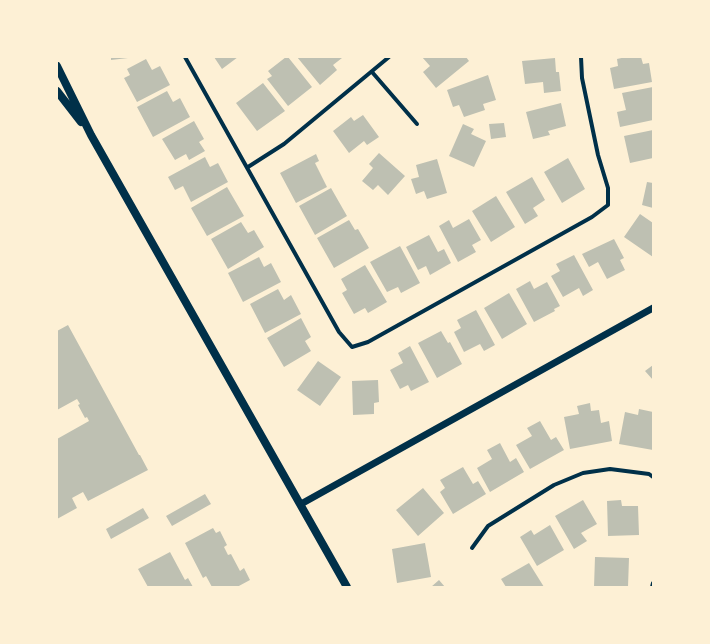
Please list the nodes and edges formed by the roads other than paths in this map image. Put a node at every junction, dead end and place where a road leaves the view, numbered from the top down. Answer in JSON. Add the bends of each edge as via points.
{"nodes":[{"id":1,"x":185,"y":57,"type":"edge"},
{"id":2,"x":389,"y":57,"type":"edge"},
{"id":3,"x":581,"y":57,"type":"edge"},
{"id":4,"x":57,"y":66,"type":"edge"},
{"id":5,"x":372,"y":72,"type":"junction"},
{"id":6,"x":57,"y":91,"type":"edge"},
{"id":7,"x":418,"y":124,"type":"dead end"},
{"id":8,"x":91,"y":135,"type":"junction"},
{"id":9,"x":248,"y":167,"type":"junction"},
{"id":10,"x":653,"y":308,"type":"edge"},
{"id":11,"x":653,"y":477,"type":"edge"},
{"id":12,"x":301,"y":504,"type":"junction"},
{"id":13,"x":472,"y":548,"type":"dead end"},
{"id":14,"x":653,"y":583,"type":"edge"},
{"id":15,"x":347,"y":587,"type":"edge"},
{"id":16,"x":652,"y":587,"type":"edge"}],
"edges":[{"from":1,"to":9,"type":"street"},
{"from":2,"to":5,"type":"street"},
{"from":3,"to":9,"type":"street","via":[[582,78],[598,155],[608,188],[608,205],[592,217],[368,342],[352,347],[339,332]]},
{"from":4,"to":8,"type":"main road"},
{"from":5,"to":7,"type":"street"},
{"from":5,"to":9,"type":"street","via":[[284,144]]},
{"from":6,"to":8,"type":"main road"},
{"from":8,"to":12,"type":"main road"},
{"from":10,"to":12,"type":"street"},
{"from":11,"to":13,"type":"street","via":[[649,474],[610,469],[583,473],[554,485],[488,526]]},
{"from":12,"to":15,"type":"main road"},
{"from":14,"to":16,"type":"street"}]}
